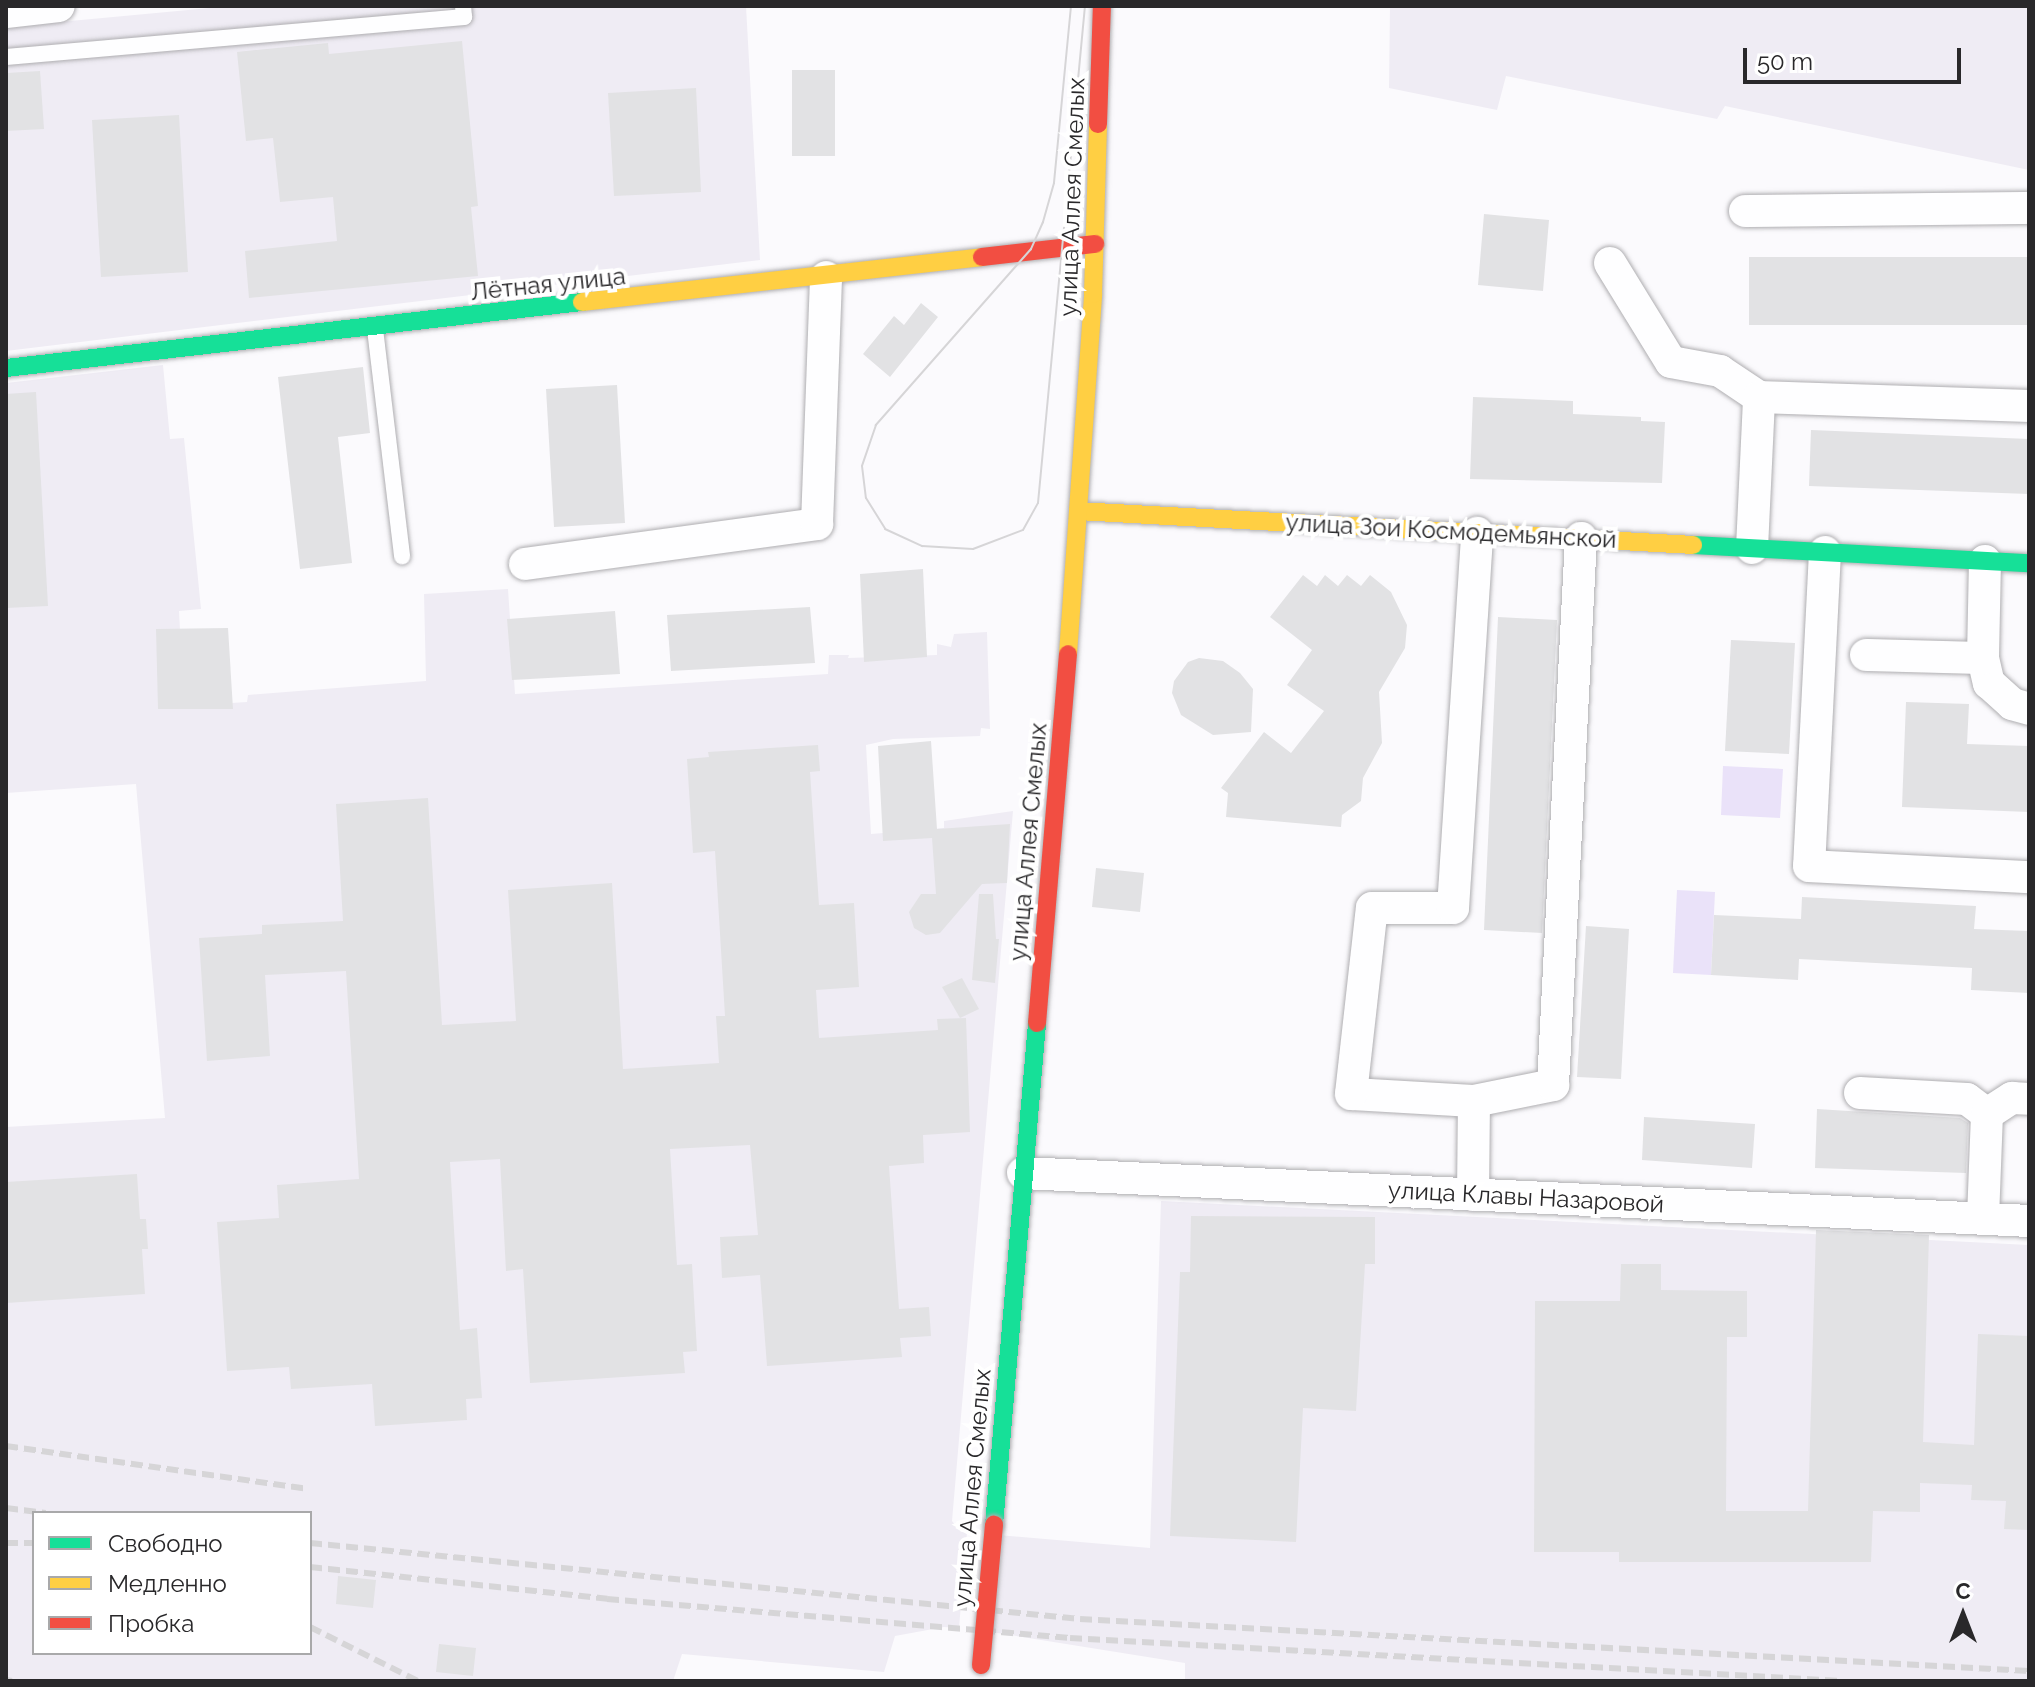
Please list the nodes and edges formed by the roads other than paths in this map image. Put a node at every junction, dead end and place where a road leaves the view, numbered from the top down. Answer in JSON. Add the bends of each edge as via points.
{"nodes":[{"id":1,"x":59,"y":6,"type":"edge"},
{"id":2,"x":463,"y":6,"type":"edge"},
{"id":3,"x":1102,"y":6,"type":"edge"},
{"id":4,"x":6,"y":12,"type":"edge"},
{"id":5,"x":6,"y":57,"type":"edge"},
{"id":6,"x":2029,"y":208,"type":"edge"},
{"id":7,"x":1745,"y":211,"type":"dead end"},
{"id":8,"x":1095,"y":244,"type":"junction"},
{"id":9,"x":1610,"y":263,"type":"dead end"},
{"id":10,"x":826,"y":277,"type":"junction"},
{"id":11,"x":375,"y":327,"type":"junction"},
{"id":12,"x":6,"y":368,"type":"edge"},
{"id":13,"x":1759,"y":397,"type":"junction"},
{"id":14,"x":2029,"y":406,"type":"edge"},
{"id":15,"x":1078,"y":511,"type":"junction"},
{"id":16,"x":1477,"y":533,"type":"junction"},
{"id":17,"x":1581,"y":538,"type":"junction"},
{"id":18,"x":1752,"y":548,"type":"junction"},
{"id":19,"x":1825,"y":552,"type":"junction"},
{"id":20,"x":402,"y":556,"type":"dead end"},
{"id":21,"x":1985,"y":561,"type":"junction"},
{"id":22,"x":2029,"y":563,"type":"edge"},
{"id":23,"x":525,"y":564,"type":"dead end"},
{"id":24,"x":1866,"y":655,"type":"dead end"},
{"id":25,"x":1983,"y":658,"type":"junction"},
{"id":26,"x":2029,"y":709,"type":"edge"},
{"id":27,"x":2029,"y":877,"type":"edge"},
{"id":28,"x":1860,"y":1093,"type":"dead end"},
{"id":29,"x":2029,"y":1099,"type":"edge"},
{"id":30,"x":1474,"y":1101,"type":"junction"},
{"id":31,"x":1987,"y":1114,"type":"junction"},
{"id":32,"x":1023,"y":1173,"type":"junction"},
{"id":33,"x":1473,"y":1195,"type":"junction"},
{"id":34,"x":1983,"y":1218,"type":"junction"},
{"id":35,"x":2029,"y":1221,"type":"edge"},
{"id":36,"x":981,"y":1673,"type":"edge"}],
"edges":[{"from":1,"to":4,"type":"street"},
{"from":2,"to":5,"type":"lane","via":[[464,17]]},
{"from":3,"to":8,"type":"main road","name":"улица Аллея Смелых"},
{"from":6,"to":7,"type":"street"},
{"from":8,"to":10,"type":"main road","name":"Лётная улица"},
{"from":8,"to":15,"type":"main road","name":"улица Аллея Смелых"},
{"from":9,"to":13,"type":"street","via":[[1671,362],[1720,371]]},
{"from":10,"to":11,"type":"main road","name":"Лётная улица"},
{"from":10,"to":23,"type":"street","via":[[817,524]]},
{"from":11,"to":12,"type":"main road","name":"Лётная улица"},
{"from":11,"to":20,"type":"lane"},
{"from":13,"to":14,"type":"street"},
{"from":13,"to":18,"type":"street"},
{"from":15,"to":16,"type":"main road","name":"улица Зои Космодемьянской"},
{"from":15,"to":32,"type":"main road","name":"улица Аллея Смелых"},
{"from":16,"to":17,"type":"main road","name":"улица Зои Космодемьянской"},
{"from":16,"to":30,"type":"street","via":[[1453,908],[1372,908],[1351,1094]]},
{"from":17,"to":18,"type":"main road","name":"улица Зои Космодемьянской"},
{"from":17,"to":30,"type":"street","via":[[1553,1085]]},
{"from":18,"to":19,"type":"main road","name":"улица Зои Космодемьянской"},
{"from":19,"to":21,"type":"main road","name":"улица Зои Космодемьянской"},
{"from":19,"to":27,"type":"street","via":[[1809,866]]},
{"from":21,"to":22,"type":"main road","name":"улица Зои Космодемьянской"},
{"from":21,"to":25,"type":"street"},
{"from":24,"to":25,"type":"street"},
{"from":25,"to":26,"type":"street","via":[[1989,683],[2012,704]]},
{"from":28,"to":31,"type":"street","via":[[1967,1099]]},
{"from":29,"to":31,"type":"street","via":[[2012,1098]]},
{"from":30,"to":33,"type":"street"},
{"from":31,"to":34,"type":"street"},
{"from":32,"to":33,"type":"street","name":"улица Клавы Назаровой"},
{"from":32,"to":36,"type":"main road","name":"улица Аллея Смелых","bridge":true},
{"from":33,"to":34,"type":"street","name":"улица Клавы Назаровой"},
{"from":34,"to":35,"type":"street","name":"улица Клавы Назаровой"}]}
